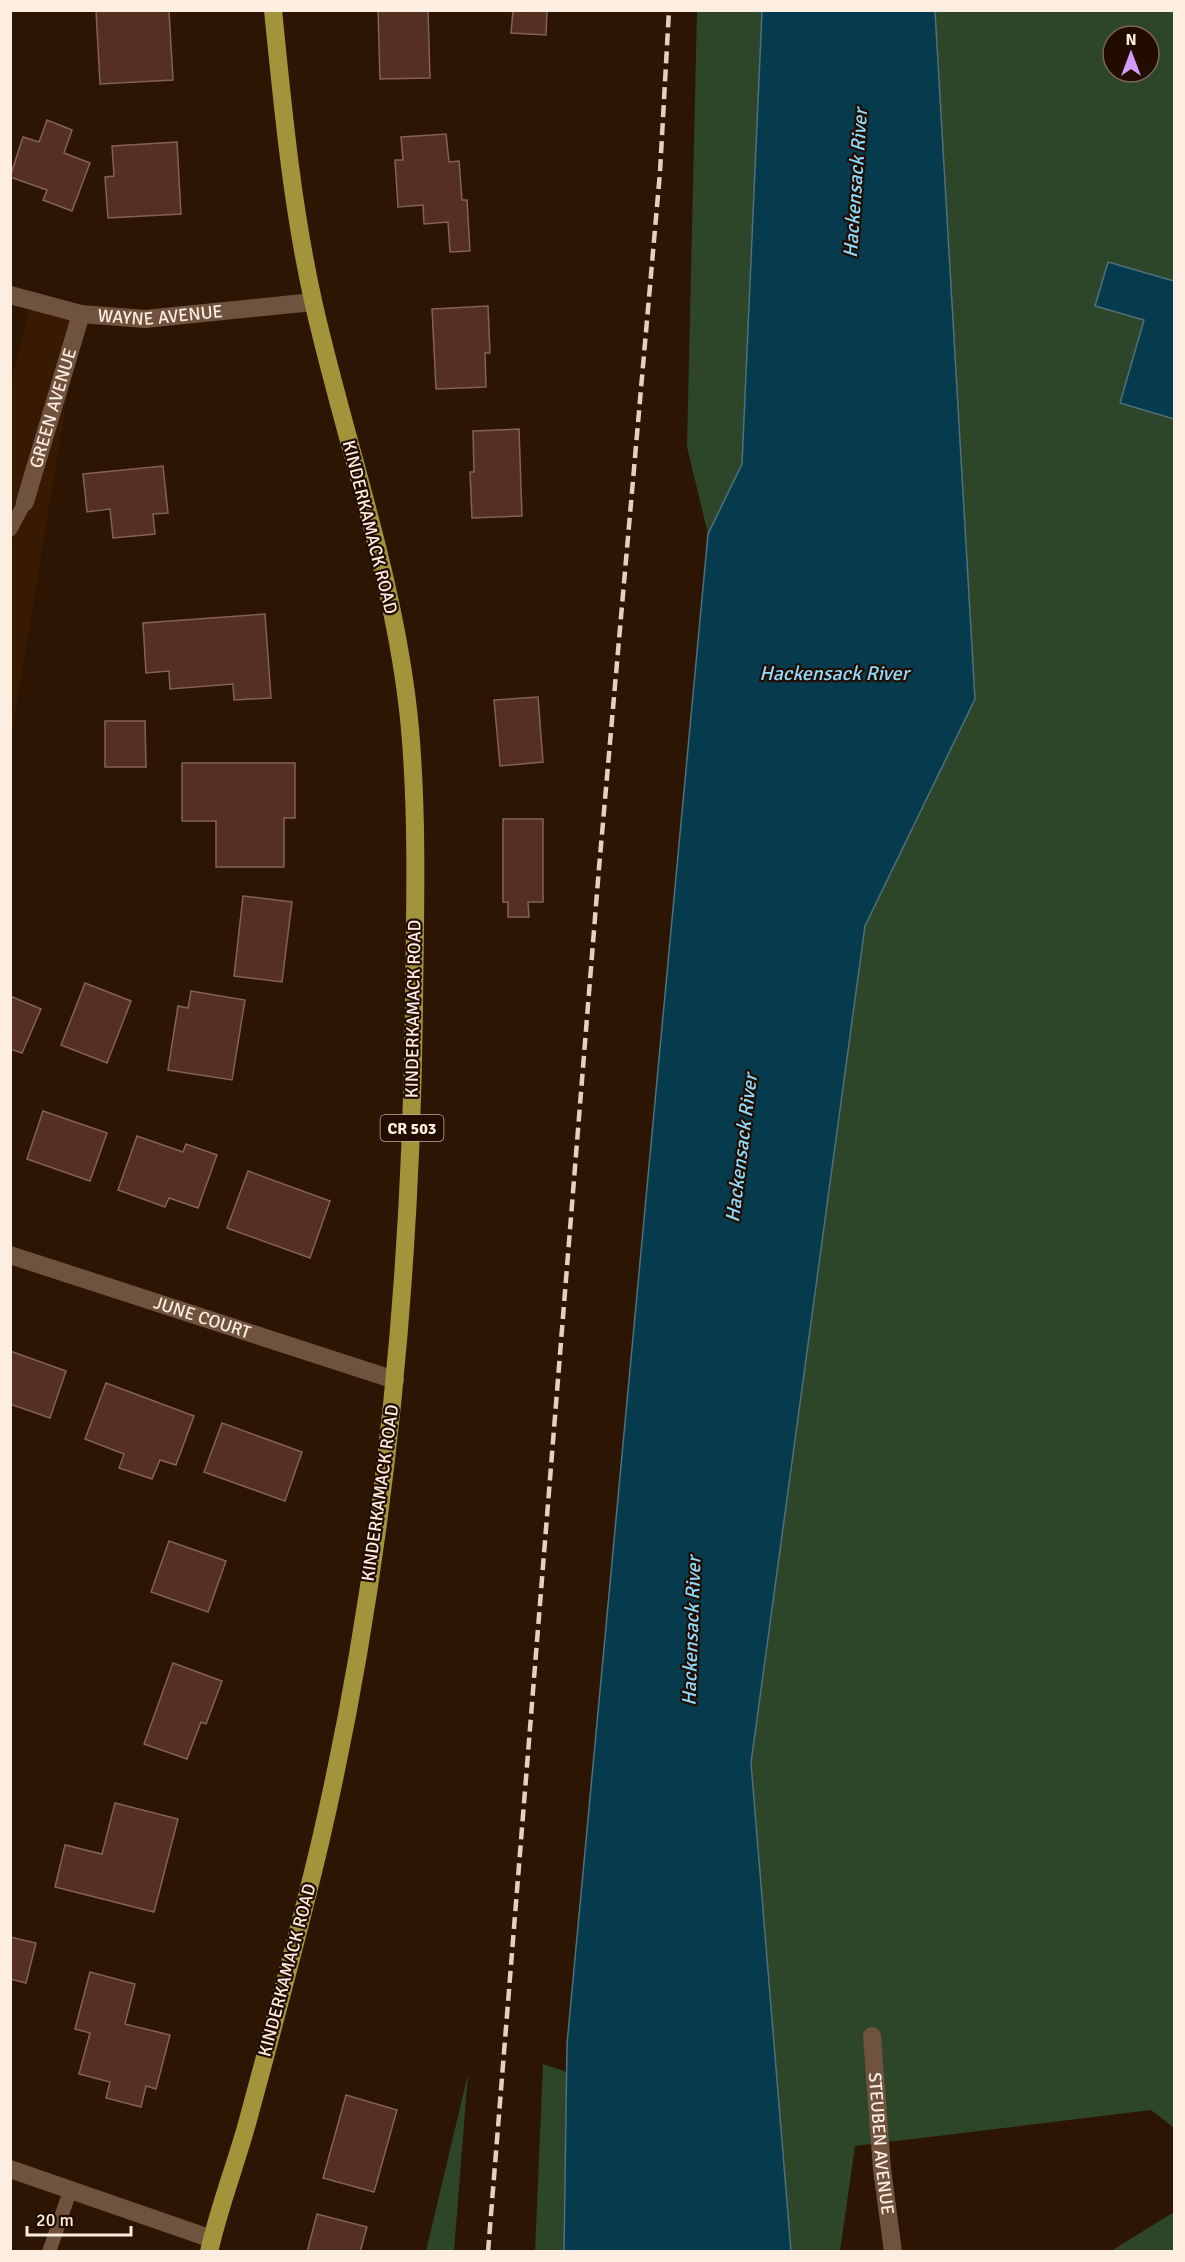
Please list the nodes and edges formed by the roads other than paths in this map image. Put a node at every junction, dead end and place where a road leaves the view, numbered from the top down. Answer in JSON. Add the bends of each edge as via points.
{"nodes":[{"id":1,"x":273,"y":10,"type":"edge"},
{"id":2,"x":10,"y":295,"type":"edge"},
{"id":3,"x":313,"y":302,"type":"junction"},
{"id":4,"x":81,"y":314,"type":"junction"},
{"id":5,"x":25,"y":502,"type":"joint"},
{"id":6,"x":10,"y":530,"type":"edge"},
{"id":7,"x":10,"y":1255,"type":"edge"},
{"id":8,"x":395,"y":1380,"type":"junction"},
{"id":9,"x":872,"y":2036,"type":"dead end"},
{"id":10,"x":10,"y":2169,"type":"edge"},
{"id":11,"x":70,"y":2191,"type":"junction"},
{"id":12,"x":210,"y":2245,"type":"edge"},
{"id":13,"x":49,"y":2252,"type":"edge"},
{"id":14,"x":893,"y":2252,"type":"edge"}],
"edges":[{"from":1,"to":3,"type":"main road","name":"KINDERKAMACK ROAD","number":"CR 503","via":[[290,176]]},
{"from":2,"to":4,"type":"street","name":"WAYNE AVENUE"},
{"from":3,"to":4,"type":"street","name":"WAYNE AVENUE","via":[[145,320]]},
{"from":3,"to":8,"type":"main road","name":"KINDERKAMACK ROAD","number":"CR 503","via":[[388,594],[410,730],[414,832],[413,1072]]},
{"from":4,"to":5,"type":"street","name":"GREEN AVENUE"},
{"from":5,"to":6,"type":"lane"},
{"from":7,"to":8,"type":"street","name":"JUNE COURT"},
{"from":8,"to":12,"type":"main road","name":"KINDERKAMACK ROAD","number":"CR 503","via":[[369,1579],[320,1844]]},
{"from":9,"to":14,"type":"street","name":"STEUBEN AVENUE"},
{"from":10,"to":11,"type":"street"},
{"from":11,"to":12,"type":"street"},
{"from":11,"to":13,"type":"lane"}]}
